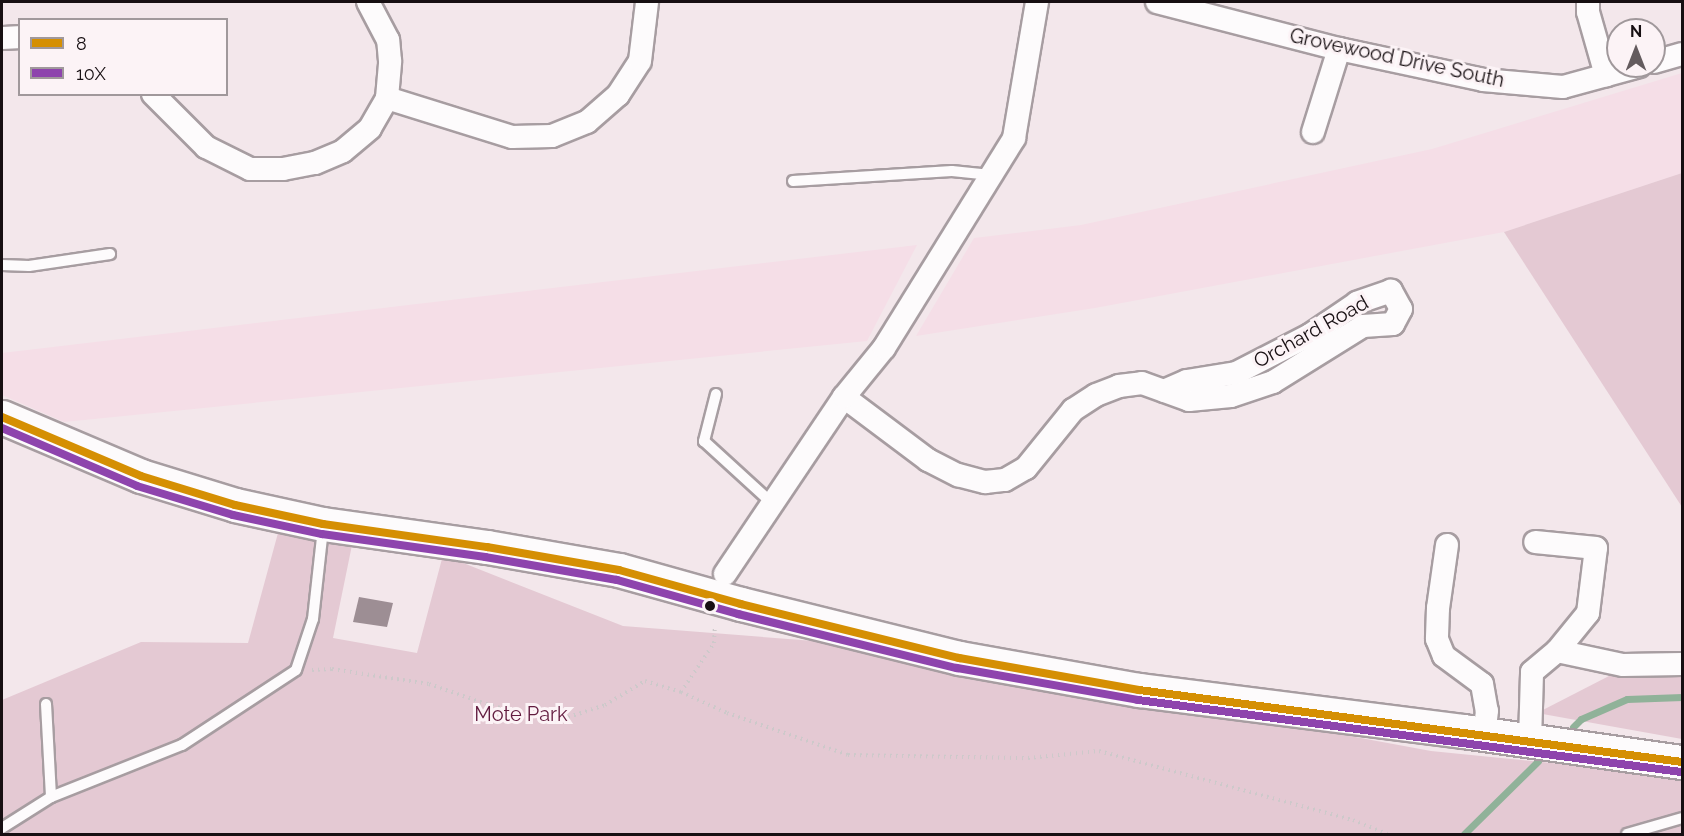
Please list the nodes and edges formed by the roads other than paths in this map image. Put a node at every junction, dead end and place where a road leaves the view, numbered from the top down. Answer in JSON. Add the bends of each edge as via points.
{"nodes":[{"id":1,"x":368,"y":2,"type":"edge"},
{"id":2,"x":647,"y":2,"type":"edge"},
{"id":3,"x":1037,"y":2,"type":"edge"},
{"id":4,"x":1157,"y":2,"type":"edge"},
{"id":5,"x":1588,"y":2,"type":"edge"},
{"id":6,"x":18,"y":37,"type":"edge"},
{"id":7,"x":2,"y":38,"type":"edge"},
{"id":8,"x":1339,"y":49,"type":"junction"},
{"id":9,"x":1683,"y":54,"type":"edge"},
{"id":10,"x":1666,"y":59,"type":"edge"},
{"id":11,"x":1606,"y":75,"type":"joint"},
{"id":12,"x":155,"y":96,"type":"edge"},
{"id":13,"x":387,"y":98,"type":"junction"},
{"id":14,"x":1313,"y":132,"type":"dead end"},
{"id":15,"x":991,"y":176,"type":"junction"},
{"id":16,"x":793,"y":181,"type":"dead end"},
{"id":17,"x":110,"y":254,"type":"dead end"},
{"id":18,"x":2,"y":265,"type":"edge"},
{"id":19,"x":1164,"y":391,"type":"junction"},
{"id":20,"x":716,"y":394,"type":"dead end"},
{"id":21,"x":844,"y":397,"type":"junction"},
{"id":22,"x":2,"y":417,"type":"edge"},
{"id":23,"x":773,"y":504,"type":"junction"},
{"id":24,"x":323,"y":524,"type":"junction"},
{"id":25,"x":1535,"y":542,"type":"dead end"},
{"id":26,"x":1447,"y":545,"type":"dead end"},
{"id":27,"x":724,"y":574,"type":"dead end"},
{"id":28,"x":1557,"y":651,"type":"junction"},
{"id":29,"x":1683,"y":664,"type":"edge"},
{"id":30,"x":46,"y":704,"type":"dead end"},
{"id":31,"x":1484,"y":734,"type":"junction"},
{"id":32,"x":1530,"y":741,"type":"junction"},
{"id":33,"x":1683,"y":762,"type":"edge"},
{"id":34,"x":51,"y":797,"type":"junction"},
{"id":35,"x":1683,"y":818,"type":"edge"},
{"id":36,"x":2,"y":828,"type":"edge"},
{"id":37,"x":1627,"y":834,"type":"edge"}],
"edges":[{"from":1,"to":13,"type":"street","via":[[388,40]]},
{"from":2,"to":13,"type":"street","via":[[640,61],[618,95],[587,122],[552,135],[512,137]]},
{"from":3,"to":15,"type":"street","via":[[1014,138]]},
{"from":4,"to":8,"type":"street","name":"Grovewood Drive South"},
{"from":5,"to":11,"type":"street"},
{"from":6,"to":7,"type":"street"},
{"from":8,"to":11,"type":"street","name":"Grovewood Drive South","via":[[1483,80],[1563,87]]},
{"from":8,"to":14,"type":"street"},
{"from":9,"to":10,"type":"street"},
{"from":12,"to":13,"type":"street","via":[[206,147],[250,169],[283,169],[343,152],[370,128]]},
{"from":15,"to":16,"type":"lane","via":[[952,171]]},
{"from":15,"to":21,"type":"street","via":[[884,348]]},
{"from":17,"to":18,"type":"lane","via":[[29,266]]},
{"from":19,"to":19,"type":"street","name":"Orchard Road","via":[[1187,381],[1236,374],[1310,336],[1358,303],[1391,291],[1401,309],[1393,324],[1363,326],[1273,382],[1231,396],[1189,400]]},
{"from":19,"to":21,"type":"street","via":[[1142,383],[1096,395],[1073,410],[1026,468],[1005,480],[985,482],[958,475],[927,460]]},
{"from":20,"to":23,"type":"lane","via":[[704,441]]},
{"from":21,"to":23,"type":"street"},
{"from":22,"to":24,"type":"main road","via":[[141,476],[234,505]]},
{"from":23,"to":27,"type":"street"},
{"from":24,"to":31,"type":"main road","via":[[619,570],[959,658],[1139,690]]},
{"from":24,"to":34,"type":"lane","via":[[313,619],[296,670],[182,745]]},
{"from":25,"to":28,"type":"street","via":[[1596,548],[1588,613]]},
{"from":26,"to":31,"type":"street","via":[[1437,639],[1444,656],[1482,684],[1487,711]]},
{"from":28,"to":29,"type":"street","via":[[1623,665]]},
{"from":28,"to":32,"type":"street","via":[[1532,672]]},
{"from":30,"to":34,"type":"lane"},
{"from":31,"to":32,"type":"main road"},
{"from":32,"to":33,"type":"main road"},
{"from":34,"to":36,"type":"lane"},
{"from":35,"to":37,"type":"lane"}]}
